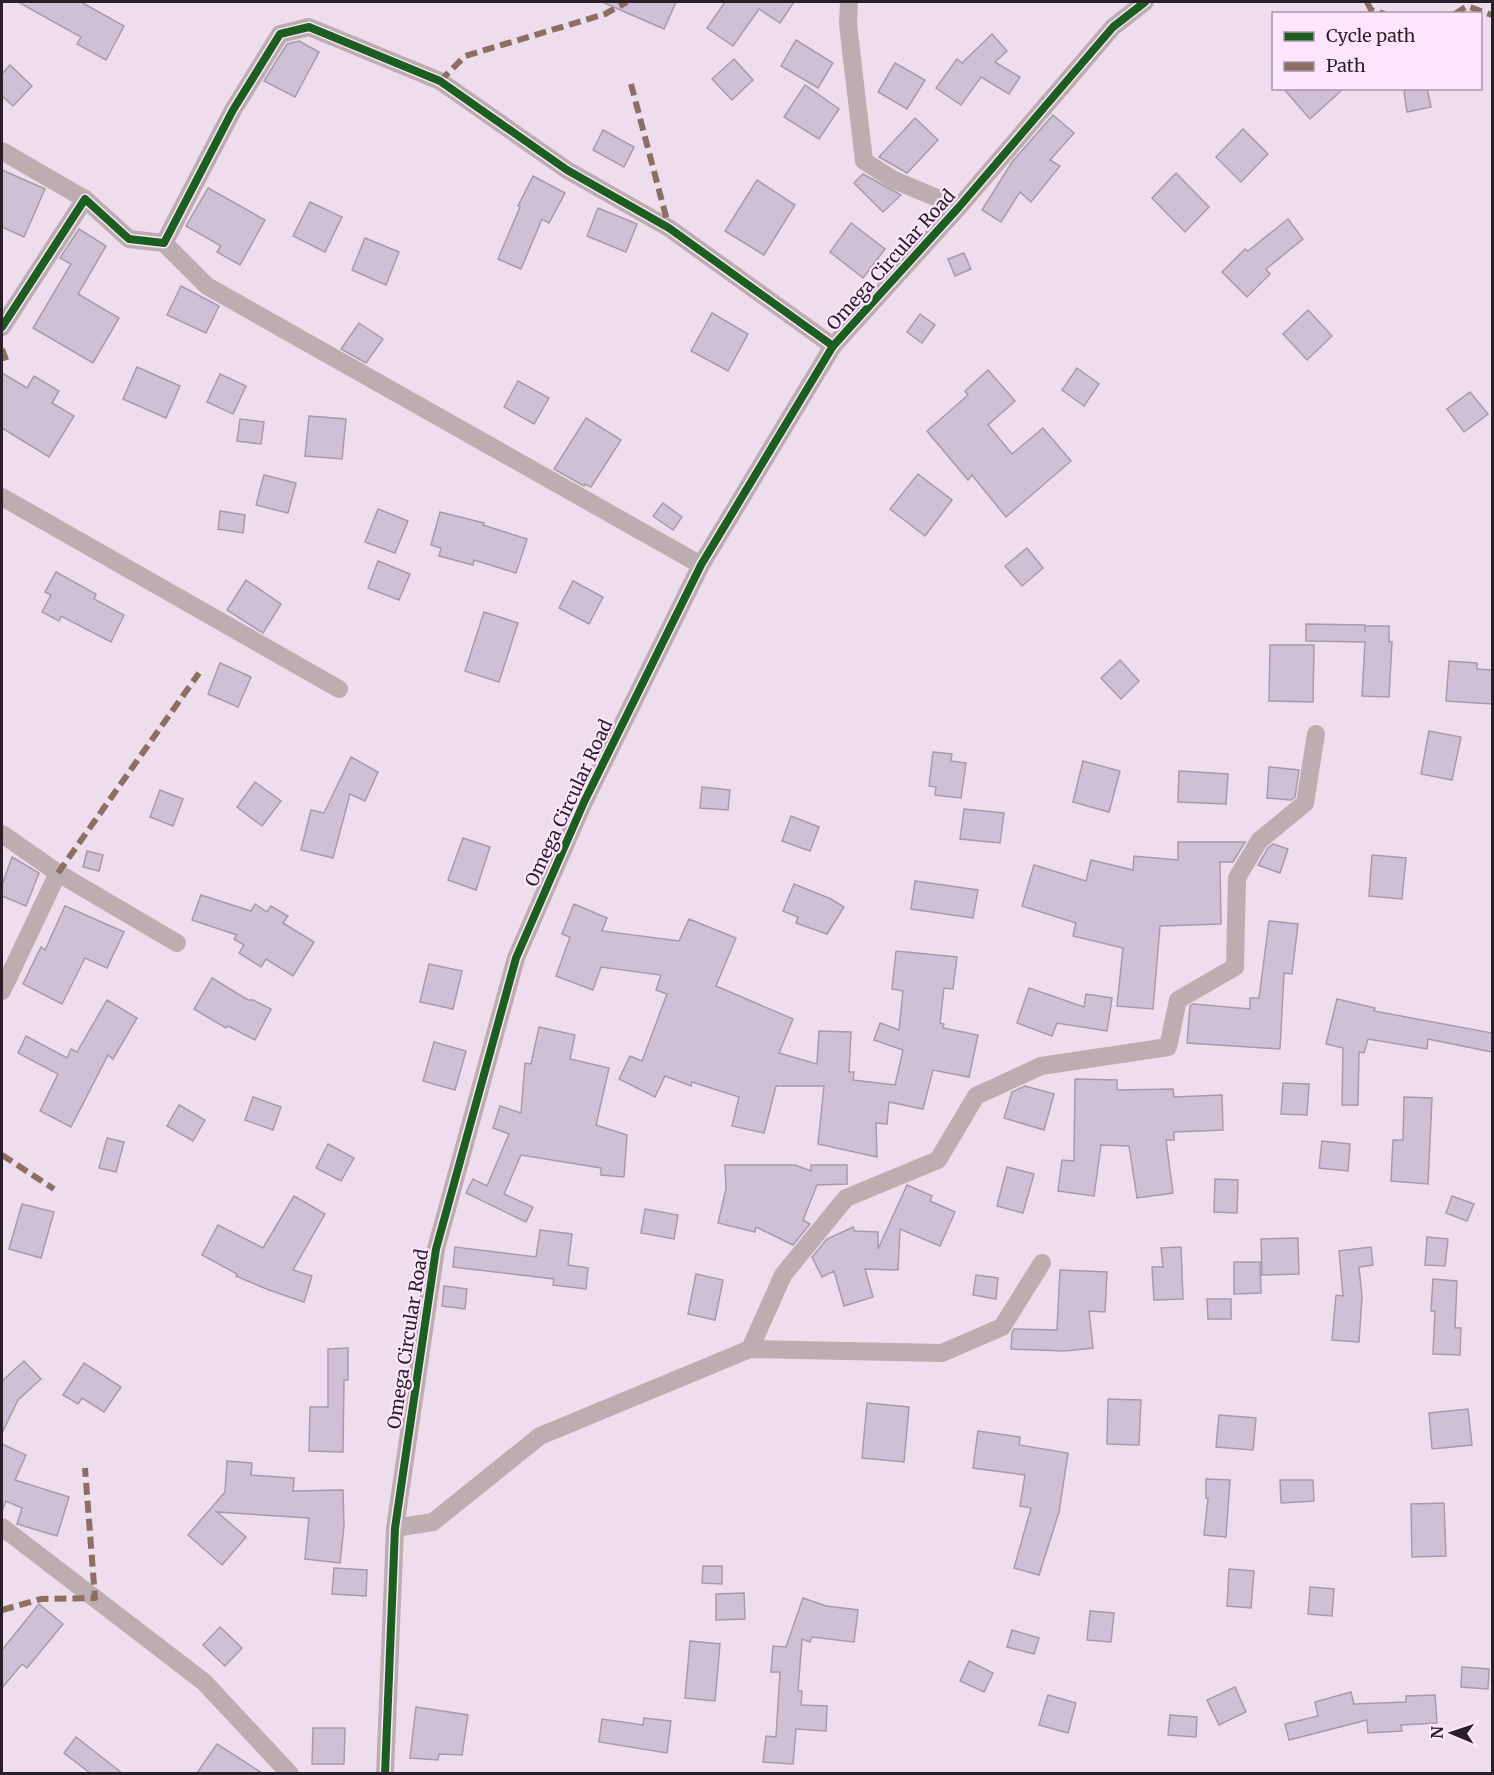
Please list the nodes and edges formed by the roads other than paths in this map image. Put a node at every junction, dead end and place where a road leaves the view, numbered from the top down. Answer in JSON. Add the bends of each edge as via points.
{"nodes":[{"id":1,"x":849,"y":2,"type":"edge"},
{"id":2,"x":1145,"y":2,"type":"edge"},
{"id":3,"x":2,"y":151,"type":"edge"},
{"id":4,"x":85,"y":199,"type":"junction"},
{"id":5,"x":959,"y":207,"type":"junction"},
{"id":6,"x":164,"y":243,"type":"junction"},
{"id":7,"x":2,"y":327,"type":"edge"},
{"id":8,"x":833,"y":346,"type":"junction"},
{"id":9,"x":2,"y":497,"type":"edge"},
{"id":10,"x":701,"y":565,"type":"junction"},
{"id":11,"x":339,"y":689,"type":"dead end"},
{"id":12,"x":1316,"y":734,"type":"dead end"},
{"id":13,"x":2,"y":834,"type":"edge"},
{"id":14,"x":58,"y":873,"type":"junction"},
{"id":15,"x":177,"y":943,"type":"dead end"},
{"id":16,"x":2,"y":991,"type":"edge"},
{"id":17,"x":1042,"y":1263,"type":"dead end"},
{"id":18,"x":750,"y":1349,"type":"junction"},
{"id":19,"x":2,"y":1527,"type":"edge"},
{"id":20,"x":394,"y":1528,"type":"junction"},
{"id":21,"x":290,"y":1773,"type":"edge"},
{"id":22,"x":385,"y":1773,"type":"edge"}],
"edges":[{"from":1,"to":5,"type":"street","via":[[848,24],[864,161],[894,180]]},
{"from":2,"to":5,"type":"street","name":"Omega Circular Road","via":[[1113,27]]},
{"from":3,"to":4,"type":"street"},
{"from":4,"to":6,"type":"street","via":[[129,239]]},
{"from":4,"to":7,"type":"street"},
{"from":5,"to":8,"type":"street","name":"Omega Circular Road"},
{"from":6,"to":8,"type":"street","via":[[233,110],[280,34],[309,27],[440,81],[567,170],[669,228]]},
{"from":6,"to":10,"type":"street","via":[[207,286]]},
{"from":8,"to":10,"type":"street","name":"Omega Circular Road"},
{"from":9,"to":11,"type":"street"},
{"from":10,"to":20,"type":"street","name":"Omega Circular Road","via":[[584,802],[516,958],[436,1249]]},
{"from":12,"to":18,"type":"street","via":[[1305,803],[1259,841],[1237,878],[1235,967],[1178,1000],[1168,1047],[1041,1066],[976,1096],[938,1160],[846,1198],[783,1275]]},
{"from":13,"to":14,"type":"street"},
{"from":14,"to":15,"type":"street"},
{"from":14,"to":16,"type":"street"},
{"from":17,"to":18,"type":"street","via":[[1002,1328],[942,1353]]},
{"from":18,"to":20,"type":"street","via":[[540,1436],[433,1522]]},
{"from":19,"to":21,"type":"street","via":[[204,1682]]},
{"from":20,"to":22,"type":"street","name":"Omega Circular Road"}]}
